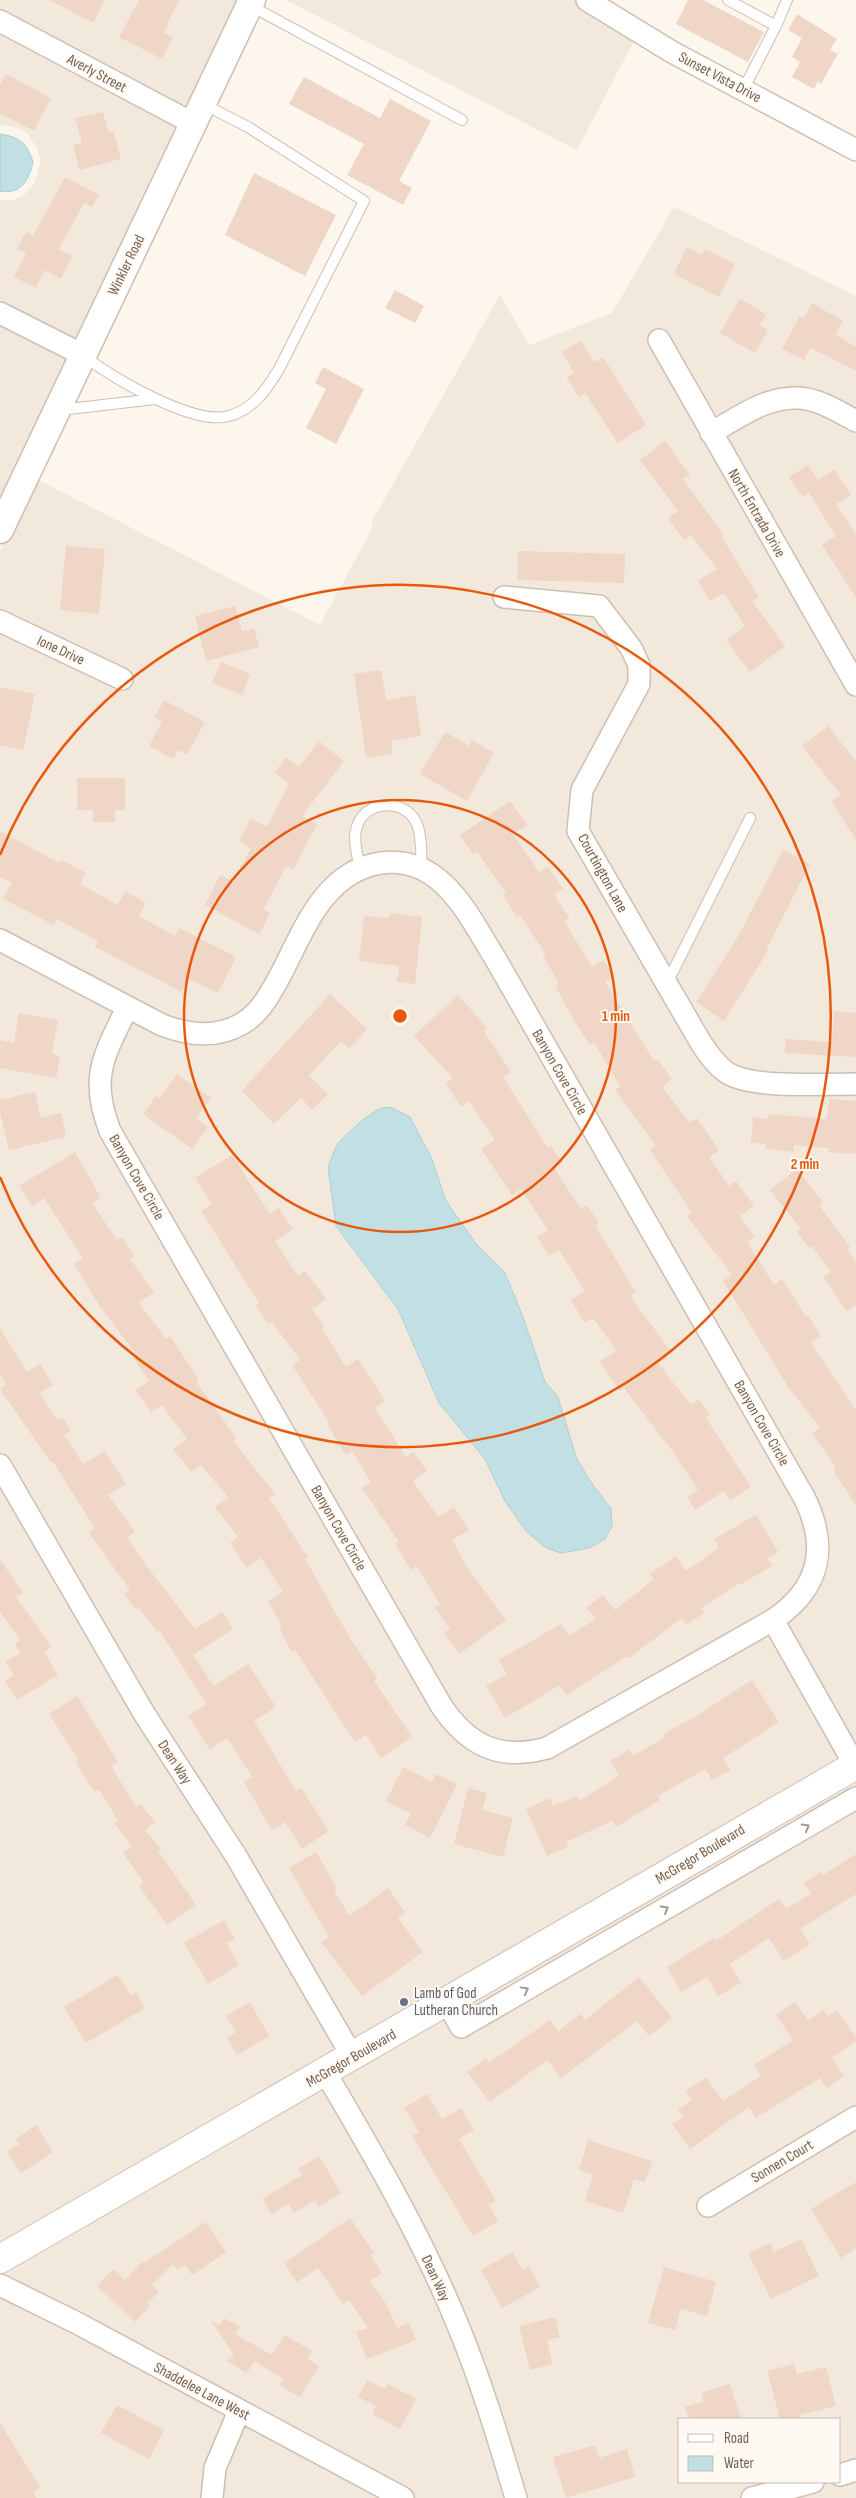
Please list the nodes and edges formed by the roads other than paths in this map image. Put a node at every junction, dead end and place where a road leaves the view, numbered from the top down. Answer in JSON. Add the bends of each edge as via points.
{"nodes":[{"id":1,"x":587,"y":0,"type":"edge"},
{"id":2,"x":728,"y":0,"type":"edge"},
{"id":3,"x":787,"y":0,"type":"edge"},
{"id":4,"x":251,"y":3,"type":"edge"},
{"id":5,"x":0,"y":21,"type":"edge"},
{"id":6,"x":776,"y":26,"type":"junction"},
{"id":7,"x":743,"y":90,"type":"junction"},
{"id":8,"x":199,"y":114,"type":"junction"},
{"id":9,"x":462,"y":120,"type":"dead end"},
{"id":10,"x":856,"y":150,"type":"edge"},
{"id":11,"x":0,"y":313,"type":"edge"},
{"id":12,"x":659,"y":340,"type":"dead end"},
{"id":13,"x":83,"y":355,"type":"junction"},
{"id":14,"x":155,"y":399,"type":"junction"},
{"id":15,"x":57,"y":410,"type":"junction"},
{"id":16,"x":856,"y":421,"type":"edge"},
{"id":17,"x":711,"y":434,"type":"junction"},
{"id":18,"x":0,"y":530,"type":"edge"},
{"id":19,"x":504,"y":596,"type":"dead end"},
{"id":20,"x":0,"y":621,"type":"edge"},
{"id":21,"x":122,"y":679,"type":"dead end"},
{"id":22,"x":856,"y":685,"type":"edge"},
{"id":23,"x":750,"y":818,"type":"dead end"},
{"id":24,"x":360,"y":869,"type":"junction"},
{"id":25,"x":422,"y":869,"type":"junction"},
{"id":26,"x":0,"y":940,"type":"edge"},
{"id":27,"x":666,"y":984,"type":"junction"},
{"id":28,"x":127,"y":1008,"type":"junction"},
{"id":29,"x":856,"y":1084,"type":"edge"},
{"id":30,"x":0,"y":1465,"type":"edge"},
{"id":31,"x":773,"y":1620,"type":"junction"},
{"id":32,"x":856,"y":1766,"type":"edge"},
{"id":33,"x":856,"y":1798,"type":"edge"},
{"id":34,"x":447,"y":2002,"type":"junction"},
{"id":35,"x":352,"y":2056,"type":"junction"},
{"id":36,"x":325,"y":2072,"type":"junction"},
{"id":37,"x":856,"y":2117,"type":"edge"},
{"id":38,"x":708,"y":2206,"type":"dead end"},
{"id":39,"x":0,"y":2259,"type":"edge"},
{"id":40,"x":0,"y":2285,"type":"edge"},
{"id":41,"x":239,"y":2411,"type":"junction"},
{"id":42,"x":856,"y":2470,"type":"edge"},
{"id":43,"x":841,"y":2474,"type":"edge"},
{"id":44,"x":809,"y":2483,"type":"edge"},
{"id":45,"x":212,"y":2498,"type":"edge"},
{"id":46,"x":403,"y":2498,"type":"edge"},
{"id":47,"x":516,"y":2498,"type":"edge"},
{"id":48,"x":752,"y":2498,"type":"edge"}],
"edges":[{"from":1,"to":7,"type":"street","name":"Sunset Vista Drive","via":[[672,52]]},
{"from":2,"to":6,"type":"lane"},
{"from":3,"to":6,"type":"lane"},
{"from":4,"to":8,"type":"street","name":"Winkler Road"},
{"from":4,"to":9,"type":"lane"},
{"from":5,"to":8,"type":"street","name":"Averly Street"},
{"from":6,"to":7,"type":"lane"},
{"from":7,"to":10,"type":"street","name":"Sunset Vista Drive"},
{"from":8,"to":13,"type":"street","name":"Winkler Road"},
{"from":8,"to":14,"type":"lane","via":[[248,127],[364,200],[267,390],[250,406],[228,416],[199,415]]},
{"from":11,"to":13,"type":"street"},
{"from":12,"to":17,"type":"street","name":"North Entrada Drive"},
{"from":13,"to":14,"type":"lane"},
{"from":13,"to":15,"type":"street","name":"Winkler Road"},
{"from":14,"to":15,"type":"lane"},
{"from":15,"to":18,"type":"street","name":"Winkler Road"},
{"from":16,"to":17,"type":"street","via":[[819,403],[800,398],[780,399],[759,405]]},
{"from":17,"to":22,"type":"street","name":"North Entrada Drive"},
{"from":19,"to":27,"type":"street","name":"Courtington Lane","via":[[599,606],[631,648],[639,665],[639,684],[582,790],[578,831]]},
{"from":20,"to":21,"type":"street","name":"Ione Drive"},
{"from":23,"to":27,"type":"lane"},
{"from":24,"to":25,"type":"street","name":"Banyon Cove Circle","via":[[370,864],[392,862]]},
{"from":24,"to":25,"type":"lane","via":[[355,831],[360,819],[375,806],[391,804],[410,814],[418,826]]},
{"from":24,"to":28,"type":"street","name":"Banyon Cove Circle","via":[[334,885],[321,900],[270,995],[259,1010],[242,1024],[202,1035],[182,1033]]},
{"from":25,"to":31,"type":"street","name":"Banyon Cove Circle","via":[[447,885],[495,958],[814,1516],[819,1537],[818,1557],[812,1576],[802,1595]]},
{"from":26,"to":28,"type":"street","name":"Banyon Cove Circle"},
{"from":27,"to":29,"type":"street","name":"Courtington Lane","via":[[700,1043],[728,1073],[747,1081],[767,1083]]},
{"from":28,"to":31,"type":"street","name":"Banyon Cove Circle","via":[[100,1072],[99,1092],[110,1131],[442,1707],[468,1738],[507,1753],[528,1753],[547,1748]]},
{"from":30,"to":35,"type":"street","name":"Dean Way","via":[[145,1715],[236,1856]]},
{"from":31,"to":32,"type":"street"},
{"from":32,"to":34,"type":"main road","name":"McGregor Boulevard"},
{"from":34,"to":33,"type":"street","one_way":true,"via":[[461,2026]]},
{"from":34,"to":35,"type":"main road","name":"McGregor Boulevard"},
{"from":35,"to":36,"type":"main road","name":"McGregor Boulevard"},
{"from":36,"to":39,"type":"main road","name":"McGregor Boulevard"},
{"from":36,"to":47,"type":"street","name":"Dean Way","via":[[408,2218],[433,2270],[492,2418]]},
{"from":37,"to":38,"type":"street","name":"Sonnen Court"},
{"from":40,"to":41,"type":"street","name":"Shaddelee Lane West"},
{"from":41,"to":45,"type":"street","via":[[215,2468]]},
{"from":41,"to":46,"type":"street","name":"Shaddelee Lane West"},
{"from":42,"to":43,"type":"street"},
{"from":44,"to":48,"type":"street"}]}
